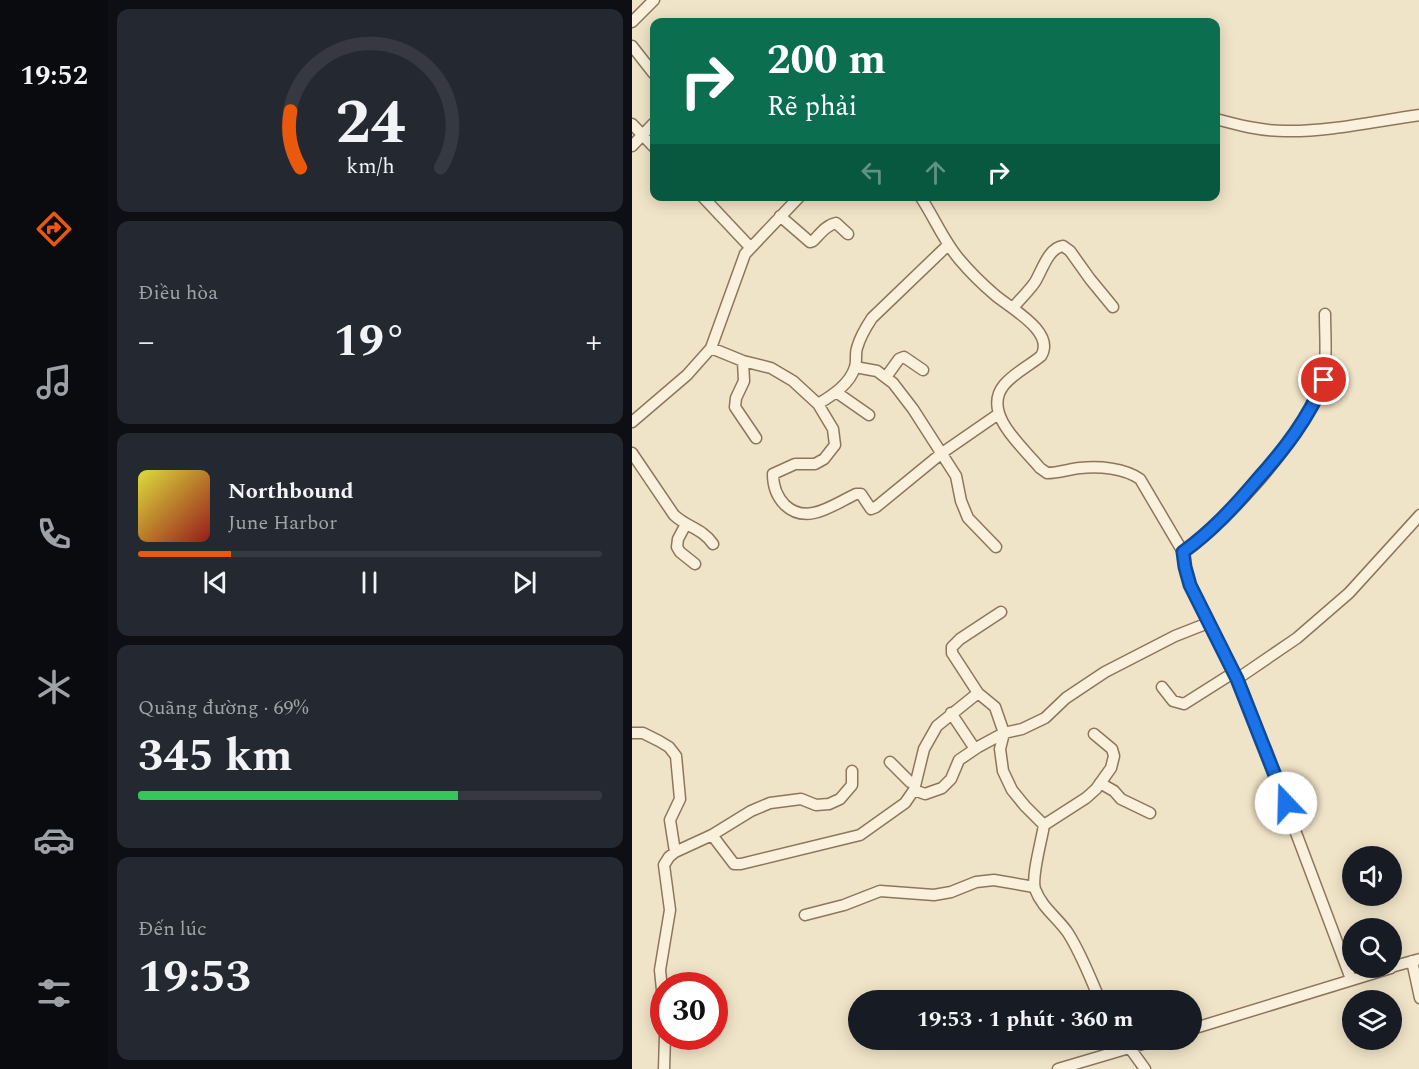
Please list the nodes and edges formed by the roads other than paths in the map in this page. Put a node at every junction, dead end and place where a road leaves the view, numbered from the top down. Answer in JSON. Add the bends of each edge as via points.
{"nodes":[{"id":1,"x":654,"y":0,"type":"edge"},
{"id":2,"x":632,"y":22,"type":"edge"},
{"id":3,"x":632,"y":46,"type":"edge"},
{"id":4,"x":650,"y":69,"type":"edge"},
{"id":5,"x":1420,"y":115,"type":"edge"},
{"id":6,"x":1220,"y":121,"type":"edge"},
{"id":7,"x":632,"y":124,"type":"edge"},
{"id":8,"x":650,"y":127,"type":"edge"},
{"id":9,"x":643,"y":135,"type":"junction"},
{"id":10,"x":650,"y":143,"type":"edge"},
{"id":11,"x":632,"y":146,"type":"edge"},
{"id":12,"x":707,"y":201,"type":"edge"},
{"id":13,"x":795,"y":201,"type":"edge"},
{"id":14,"x":923,"y":201,"type":"edge"},
{"id":15,"x":780,"y":216,"type":"junction"},
{"id":16,"x":848,"y":234,"type":"dead end"},
{"id":17,"x":948,"y":245,"type":"junction"},
{"id":18,"x":750,"y":247,"type":"junction"},
{"id":19,"x":1113,"y":307,"type":"dead end"},
{"id":20,"x":1013,"y":308,"type":"junction"},
{"id":21,"x":1325,"y":314,"type":"dead end"},
{"id":22,"x":711,"y":348,"type":"junction"},
{"id":23,"x":743,"y":361,"type":"junction"},
{"id":24,"x":855,"y":367,"type":"junction"},
{"id":25,"x":923,"y":370,"type":"dead end"},
{"id":26,"x":886,"y":376,"type":"junction"},
{"id":27,"x":836,"y":392,"type":"junction"},
{"id":28,"x":818,"y":404,"type":"junction"},
{"id":29,"x":869,"y":415,"type":"dead end"},
{"id":30,"x":997,"y":415,"type":"junction"},
{"id":31,"x":632,"y":422,"type":"edge"},
{"id":32,"x":756,"y":438,"type":"dead end"},
{"id":33,"x":632,"y":453,"type":"edge"},
{"id":34,"x":942,"y":453,"type":"junction"},
{"id":35,"x":1420,"y":515,"type":"edge"},
{"id":36,"x":686,"y":524,"type":"junction"},
{"id":37,"x":713,"y":544,"type":"dead end"},
{"id":38,"x":996,"y":547,"type":"dead end"},
{"id":39,"x":1183,"y":552,"type":"junction"},
{"id":40,"x":695,"y":564,"type":"dead end"},
{"id":41,"x":1001,"y":612,"type":"dead end"},
{"id":42,"x":1208,"y":623,"type":"junction"},
{"id":43,"x":1235,"y":676,"type":"junction"},
{"id":44,"x":1162,"y":687,"type":"dead end"},
{"id":45,"x":978,"y":693,"type":"junction"},
{"id":46,"x":951,"y":713,"type":"junction"},
{"id":47,"x":632,"y":733,"type":"edge"},
{"id":48,"x":1004,"y":733,"type":"junction"},
{"id":49,"x":1094,"y":734,"type":"dead end"},
{"id":50,"x":975,"y":749,"type":"junction"},
{"id":51,"x":890,"y":762,"type":"dead end"},
{"id":52,"x":852,"y":771,"type":"dead end"},
{"id":53,"x":1100,"y":783,"type":"junction"},
{"id":54,"x":914,"y":787,"type":"junction"},
{"id":55,"x":1150,"y":813,"type":"dead end"},
{"id":56,"x":1044,"y":825,"type":"junction"},
{"id":57,"x":712,"y":835,"type":"junction"},
{"id":58,"x":675,"y":852,"type":"junction"},
{"id":59,"x":1034,"y":887,"type":"junction"},
{"id":60,"x":805,"y":915,"type":"dead end"},
{"id":61,"x":1416,"y":960,"type":"edge"},
{"id":62,"x":662,"y":972,"type":"edge"},
{"id":63,"x":1355,"y":978,"type":"edge"},
{"id":64,"x":1351,"y":979,"type":"junction"},
{"id":65,"x":1096,"y":990,"type":"edge"},
{"id":66,"x":1420,"y":998,"type":"edge"},
{"id":67,"x":1202,"y":1026,"type":"edge"},
{"id":68,"x":665,"y":1050,"type":"edge"},
{"id":69,"x":1110,"y":1050,"type":"edge"},
{"id":70,"x":1131,"y":1050,"type":"edge"},
{"id":71,"x":664,"y":1069,"type":"edge"},
{"id":72,"x":1058,"y":1069,"type":"edge"},
{"id":73,"x":1145,"y":1069,"type":"edge"}],
"edges":[{"from":1,"to":2,"type":"street"},
{"from":3,"to":4,"type":"street"},
{"from":5,"to":6,"type":"street","via":[[1284,132]]},
{"from":7,"to":9,"type":"street"},
{"from":8,"to":9,"type":"street"},
{"from":9,"to":10,"type":"street"},
{"from":9,"to":11,"type":"street"},
{"from":12,"to":18,"type":"street"},
{"from":13,"to":15,"type":"street"},
{"from":14,"to":17,"type":"street"},
{"from":15,"to":16,"type":"street","via":[[810,242],[832,224]]},
{"from":15,"to":18,"type":"street"},
{"from":17,"to":20,"type":"street","via":[[972,275]]},
{"from":17,"to":24,"type":"street","via":[[872,318],[857,348]]},
{"from":18,"to":22,"type":"street","via":[[744,254]]},
{"from":19,"to":20,"type":"street","via":[[1066,246],[1061,246]]},
{"from":20,"to":30,"type":"street","via":[[1029,321],[1045,346],[1036,360],[1004,386],[998,397]]},
{"from":21,"to":39,"type":"street","via":[[1324,380],[1303,422],[1232,510]]},
{"from":22,"to":23,"type":"street"},
{"from":22,"to":31,"type":"street","via":[[687,375]]},
{"from":23,"to":28,"type":"street","via":[[781,373]]},
{"from":23,"to":32,"type":"street","via":[[744,381],[735,407]]},
{"from":24,"to":26,"type":"street"},
{"from":24,"to":27,"type":"street"},
{"from":25,"to":26,"type":"street","via":[[904,357]]},
{"from":26,"to":34,"type":"street"},
{"from":27,"to":28,"type":"street"},
{"from":27,"to":29,"type":"street"},
{"from":28,"to":34,"type":"street","via":[[833,429],[835,445],[815,464],[795,464],[773,474],[777,496],[799,513],[821,511],[856,494],[861,494],[871,509]]},
{"from":30,"to":34,"type":"street"},
{"from":30,"to":39,"type":"street","via":[[1048,473],[1099,468],[1140,479]]},
{"from":33,"to":36,"type":"street","via":[[674,515]]},
{"from":34,"to":38,"type":"street","via":[[956,476],[968,518]]},
{"from":35,"to":43,"type":"street","via":[[1349,593],[1296,638]]},
{"from":36,"to":37,"type":"street","via":[[706,534]]},
{"from":36,"to":40,"type":"street","via":[[677,547]]},
{"from":39,"to":42,"type":"street","via":[[1187,575]]},
{"from":41,"to":45,"type":"street","via":[[952,647],[954,658]]},
{"from":42,"to":43,"type":"street"},
{"from":42,"to":48,"type":"street","via":[[1105,672],[1045,718]]},
{"from":43,"to":44,"type":"street","via":[[1184,704],[1173,701]]},
{"from":43,"to":64,"type":"street"},
{"from":45,"to":46,"type":"street"},
{"from":45,"to":48,"type":"street","via":[[995,706]]},
{"from":46,"to":50,"type":"street"},
{"from":46,"to":54,"type":"street","via":[[924,749]]},
{"from":47,"to":58,"type":"street","via":[[643,733],[659,741],[676,756],[680,799],[670,819]]},
{"from":48,"to":50,"type":"street"},
{"from":48,"to":56,"type":"street","via":[[1000,749],[1003,771],[1012,790]]},
{"from":49,"to":53,"type":"street","via":[[1112,749],[1114,756]]},
{"from":50,"to":54,"type":"street","via":[[959,760],[951,779],[942,788],[925,794]]},
{"from":51,"to":54,"type":"street"},
{"from":52,"to":57,"type":"street","via":[[852,785],[835,802],[816,805],[801,799],[770,803]]},
{"from":53,"to":55,"type":"street"},
{"from":53,"to":56,"type":"street","via":[[1077,806]]},
{"from":54,"to":57,"type":"street","via":[[905,803],[860,835],[742,864],[734,864]]},
{"from":56,"to":59,"type":"street"},
{"from":57,"to":58,"type":"street"},
{"from":58,"to":62,"type":"street","via":[[664,865],[670,904]]},
{"from":59,"to":60,"type":"street","via":[[994,880],[934,895],[880,891]]},
{"from":59,"to":65,"type":"street","via":[[1049,913],[1075,944]]},
{"from":61,"to":66,"type":"street"},
{"from":63,"to":64,"type":"street"},
{"from":64,"to":67,"type":"street"},
{"from":68,"to":71,"type":"street"},
{"from":69,"to":72,"type":"street"},
{"from":70,"to":73,"type":"street"}]}
